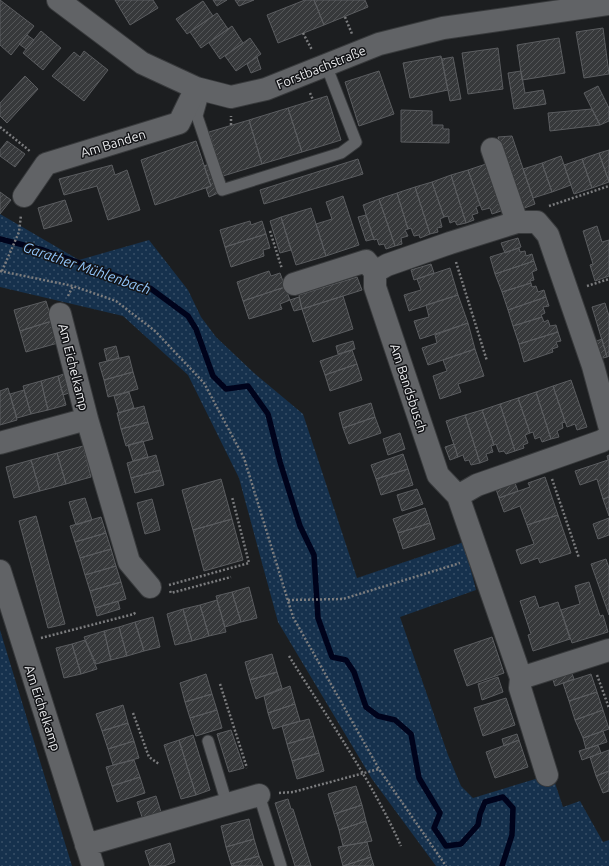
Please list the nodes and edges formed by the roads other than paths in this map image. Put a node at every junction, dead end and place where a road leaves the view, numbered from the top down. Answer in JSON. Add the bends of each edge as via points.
{"nodes":[{"id":1,"x":70,"y":4,"type":"edge"},
{"id":2,"x":609,"y":4,"type":"edge"},
{"id":3,"x":319,"y":58,"type":"junction"},
{"id":4,"x":200,"y":89,"type":"junction"},
{"id":5,"x":492,"y":149,"type":"dead end"},
{"id":6,"x":24,"y":196,"type":"dead end"},
{"id":7,"x":527,"y":222,"type":"junction"},
{"id":8,"x":375,"y":272,"type":"junction"},
{"id":9,"x":294,"y":284,"type":"road end"},
{"id":10,"x":60,"y":314,"type":"dead end"},
{"id":11,"x":87,"y":419,"type":"junction"},
{"id":12,"x":609,"y":425,"type":"edge"},
{"id":13,"x":609,"y":436,"type":"edge"},
{"id":14,"x":0,"y":444,"type":"edge"},
{"id":15,"x":458,"y":496,"type":"junction"},
{"id":16,"x":0,"y":571,"type":"edge"},
{"id":17,"x":150,"y":587,"type":"dead end"},
{"id":18,"x":5,"y":604,"type":"edge"},
{"id":19,"x":600,"y":652,"type":"edge"},
{"id":20,"x":521,"y":678,"type":"junction"},
{"id":21,"x":208,"y":741,"type":"dead end"},
{"id":22,"x":547,"y":775,"type":"dead end"},
{"id":23,"x":267,"y":794,"type":"joint"},
{"id":24,"x":228,"y":804,"type":"junction"},
{"id":25,"x":86,"y":845,"type":"junction"},
{"id":26,"x":93,"y":866,"type":"edge"},
{"id":27,"x":281,"y":866,"type":"edge"}],
"edges":[{"from":1,"to":4,"type":"street","name":"Forstbachstraße","via":[[142,63]]},
{"from":2,"to":3,"type":"street","name":"Forstbachstraße","via":[[443,28]]},
{"from":3,"to":4,"type":"street","name":"Forstbachstraße","via":[[266,89],[231,97]]},
{"from":3,"to":4,"type":"lane","via":[[356,142],[341,153],[222,190],[198,116]]},
{"from":4,"to":6,"type":"street","name":"Am Banden","via":[[179,123],[46,164]]},
{"from":5,"to":7,"type":"street"},
{"from":7,"to":8,"type":"street","via":[[450,243],[387,265]]},
{"from":7,"to":12,"type":"street","via":[[548,235],[593,366]]},
{"from":8,"to":9,"type":"street","via":[[366,261]]},
{"from":8,"to":15,"type":"street","name":"Am Bandsbusch","via":[[375,287],[438,475]]},
{"from":10,"to":11,"type":"street","name":"Am Eichelkamp"},
{"from":11,"to":14,"type":"street","name":"Am Eichelkamp"},
{"from":11,"to":17,"type":"street","name":"Am Eichelkamp","via":[[129,562]]},
{"from":13,"to":15,"type":"street","via":[[602,441],[477,485]]},
{"from":15,"to":20,"type":"street","name":"Am Bandsbusch"},
{"from":16,"to":18,"type":"street","name":"Am Eichelkamp"},
{"from":18,"to":25,"type":"street","name":"Am Eichelkamp"},
{"from":19,"to":20,"type":"street"},
{"from":20,"to":22,"type":"street","name":"Am Bandsbusch","via":[[520,688]]},
{"from":21,"to":24,"type":"lane"},
{"from":23,"to":24,"type":"street"},
{"from":23,"to":27,"type":"lane"},
{"from":24,"to":25,"type":"street"},
{"from":25,"to":26,"type":"street","name":"Am Eichelkamp"}]}
